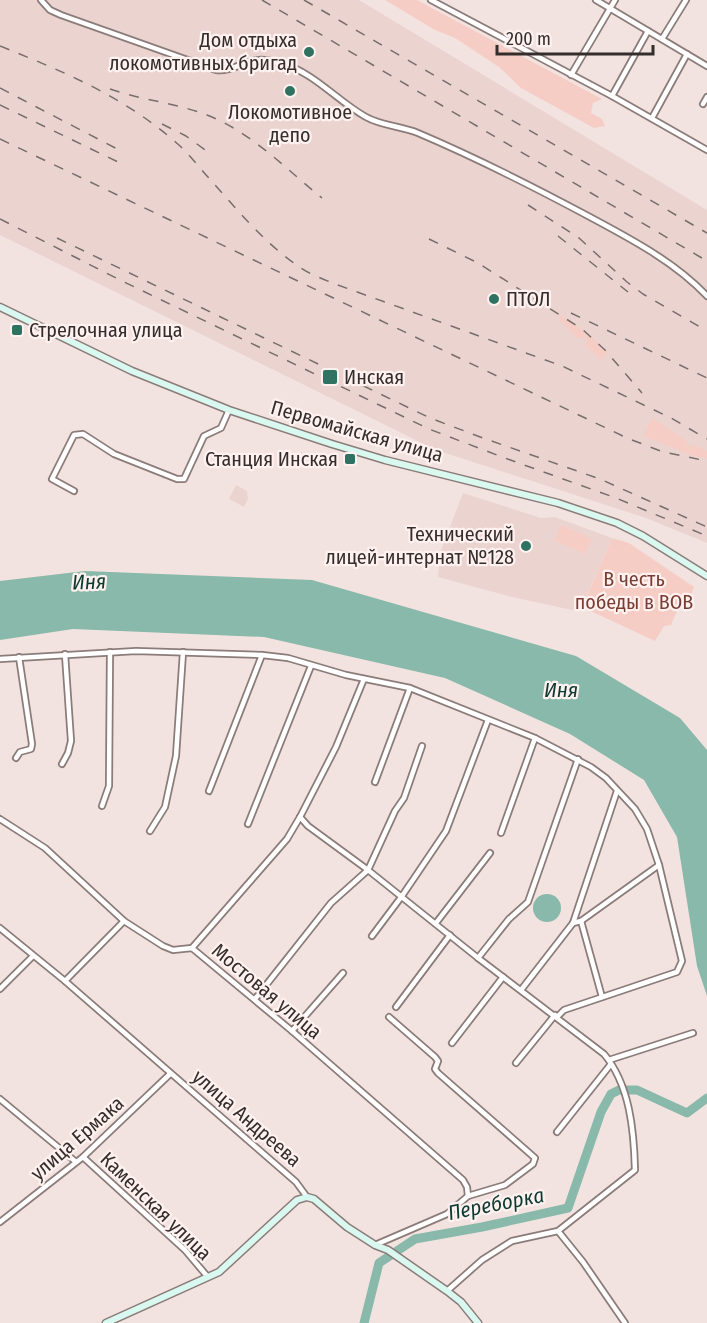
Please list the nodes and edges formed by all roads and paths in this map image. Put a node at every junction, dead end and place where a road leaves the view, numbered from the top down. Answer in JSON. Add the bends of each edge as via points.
{"nodes":[{"id":1,"x":41,"y":0,"type":"edge"},
{"id":2,"x":431,"y":0,"type":"edge"},
{"id":3,"x":596,"y":0,"type":"edge"},
{"id":4,"x":615,"y":0,"type":"edge"},
{"id":5,"x":686,"y":0,"type":"edge"},
{"id":6,"x":611,"y":8,"type":"junction"},
{"id":7,"x":648,"y":31,"type":"junction"},
{"id":8,"x":662,"y":39,"type":"junction"},
{"id":9,"x":687,"y":54,"type":"junction"},
{"id":10,"x":707,"y":66,"type":"edge"},
{"id":11,"x":571,"y":75,"type":"junction"},
{"id":12,"x":612,"y":96,"type":"junction"},
{"id":13,"x":707,"y":97,"type":"edge"},
{"id":14,"x":703,"y":104,"type":"dead end"},
{"id":15,"x":652,"y":118,"type":"junction"},
{"id":16,"x":707,"y":150,"type":"edge"},
{"id":17,"x":707,"y":296,"type":"edge"},
{"id":18,"x":0,"y":307,"type":"edge"},
{"id":19,"x":229,"y":410,"type":"junction"},
{"id":20,"x":74,"y":491,"type":"dead end"},
{"id":21,"x":707,"y":576,"type":"edge"},
{"id":22,"x":110,"y":652,"type":"junction"},
{"id":23,"x":183,"y":652,"type":"junction"},
{"id":24,"x":65,"y":654,"type":"junction"},
{"id":25,"x":262,"y":654,"type":"junction"},
{"id":26,"x":19,"y":657,"type":"junction"},
{"id":27,"x":0,"y":658,"type":"edge"},
{"id":28,"x":311,"y":666,"type":"junction"},
{"id":29,"x":364,"y":679,"type":"junction"},
{"id":30,"x":410,"y":688,"type":"junction"},
{"id":31,"x":488,"y":720,"type":"junction"},
{"id":32,"x":535,"y":738,"type":"junction"},
{"id":33,"x":422,"y":746,"type":"dead end"},
{"id":34,"x":16,"y":758,"type":"dead end"},
{"id":35,"x":578,"y":759,"type":"junction"},
{"id":36,"x":62,"y":764,"type":"dead end"},
{"id":37,"x":375,"y":782,"type":"dead end"},
{"id":38,"x":209,"y":791,"type":"dead end"},
{"id":39,"x":617,"y":791,"type":"junction"},
{"id":40,"x":102,"y":806,"type":"dead end"},
{"id":41,"x":300,"y":817,"type":"junction"},
{"id":42,"x":0,"y":819,"type":"edge"},
{"id":43,"x":248,"y":824,"type":"dead end"},
{"id":44,"x":150,"y":831,"type":"dead end"},
{"id":45,"x":501,"y":833,"type":"dead end"},
{"id":46,"x":490,"y":853,"type":"dead end"},
{"id":47,"x":659,"y":865,"type":"junction"},
{"id":48,"x":368,"y":870,"type":"junction"},
{"id":49,"x":402,"y":896,"type":"junction"},
{"id":50,"x":123,"y":921,"type":"junction"},
{"id":51,"x":581,"y":921,"type":"junction"},
{"id":52,"x":436,"y":923,"type":"junction"},
{"id":53,"x":573,"y":923,"type":"junction"},
{"id":54,"x":0,"y":928,"type":"edge"},
{"id":55,"x":450,"y":935,"type":"junction"},
{"id":56,"x":372,"y":936,"type":"dead end"},
{"id":57,"x":192,"y":948,"type":"junction"},
{"id":58,"x":33,"y":956,"type":"junction"},
{"id":59,"x":478,"y":958,"type":"junction"},
{"id":60,"x":343,"y":973,"type":"dead end"},
{"id":61,"x":503,"y":976,"type":"junction"},
{"id":62,"x":65,"y":981,"type":"junction"},
{"id":63,"x":0,"y":989,"type":"edge"},
{"id":64,"x":521,"y":990,"type":"junction"},
{"id":65,"x":602,"y":998,"type":"junction"},
{"id":66,"x":255,"y":999,"type":"junction"},
{"id":67,"x":396,"y":1006,"type":"dead end"},
{"id":68,"x":556,"y":1016,"type":"junction"},
{"id":69,"x":389,"y":1017,"type":"dead end"},
{"id":70,"x":292,"y":1031,"type":"junction"},
{"id":71,"x":693,"y":1033,"type":"dead end"},
{"id":72,"x":452,"y":1042,"type":"dead end"},
{"id":73,"x":610,"y":1062,"type":"junction"},
{"id":74,"x":516,"y":1063,"type":"dead end"},
{"id":75,"x":170,"y":1074,"type":"junction"},
{"id":76,"x":0,"y":1099,"type":"edge"},
{"id":77,"x":557,"y":1132,"type":"dead end"},
{"id":78,"x":83,"y":1157,"type":"junction"},
{"id":79,"x":76,"y":1162,"type":"junction"},
{"id":80,"x":468,"y":1196,"type":"junction"},
{"id":81,"x":307,"y":1197,"type":"junction"},
{"id":82,"x":0,"y":1222,"type":"edge"},
{"id":83,"x":558,"y":1231,"type":"junction"},
{"id":84,"x":375,"y":1245,"type":"junction"},
{"id":85,"x":207,"y":1276,"type":"junction"},
{"id":86,"x":447,"y":1291,"type":"junction"},
{"id":87,"x":106,"y":1323,"type":"edge"},
{"id":88,"x":478,"y":1323,"type":"edge"},
{"id":89,"x":625,"y":1323,"type":"edge"}],
"edges":[{"from":1,"to":17,"type":"street","via":[[61,15],[216,70],[225,71],[259,60],[285,64],[306,73],[367,118],[420,134],[515,177],[615,231],[674,267]]},
{"from":2,"to":11,"type":"street"},
{"from":3,"to":6,"type":"street"},
{"from":4,"to":6,"type":"street"},
{"from":5,"to":8,"type":"street"},
{"from":6,"to":7,"type":"street"},
{"from":6,"to":11,"type":"street"},
{"from":7,"to":8,"type":"street"},
{"from":7,"to":12,"type":"street"},
{"from":8,"to":9,"type":"street"},
{"from":9,"to":10,"type":"street"},
{"from":9,"to":15,"type":"street"},
{"from":11,"to":12,"type":"street"},
{"from":12,"to":15,"type":"street"},
{"from":13,"to":14,"type":"street"},
{"from":15,"to":16,"type":"street"},
{"from":18,"to":19,"type":"main road","name":"Первомайская улица","via":[[132,371]]},
{"from":19,"to":20,"type":"street","via":[[221,428],[204,436],[184,479],[114,454],[83,434],[74,435],[52,479]]},
{"from":19,"to":21,"type":"main road","name":"Первомайская улица","via":[[385,460],[591,514],[643,536]]},
{"from":22,"to":23,"type":"street"},
{"from":22,"to":24,"type":"street"},
{"from":22,"to":40,"type":"street","via":[[109,786]]},
{"from":23,"to":25,"type":"street"},
{"from":23,"to":44,"type":"street","via":[[176,756],[165,807]]},
{"from":24,"to":26,"type":"street"},
{"from":24,"to":36,"type":"street","via":[[71,741]]},
{"from":25,"to":28,"type":"street"},
{"from":25,"to":38,"type":"street"},
{"from":26,"to":27,"type":"street"},
{"from":26,"to":34,"type":"street","via":[[33,744]]},
{"from":28,"to":29,"type":"street"},
{"from":28,"to":43,"type":"street"},
{"from":29,"to":30,"type":"street"},
{"from":29,"to":41,"type":"street","via":[[336,747]]},
{"from":30,"to":31,"type":"street"},
{"from":30,"to":37,"type":"street"},
{"from":31,"to":32,"type":"street"},
{"from":31,"to":49,"type":"street","via":[[446,831]]},
{"from":32,"to":35,"type":"street"},
{"from":32,"to":45,"type":"street"},
{"from":33,"to":48,"type":"street","via":[[404,798]]},
{"from":35,"to":39,"type":"street","via":[[606,778]]},
{"from":35,"to":59,"type":"street","via":[[528,902]]},
{"from":39,"to":47,"type":"street","via":[[647,829]]},
{"from":39,"to":53,"type":"street"},
{"from":41,"to":48,"type":"street"},
{"from":41,"to":57,"type":"street","via":[[286,839]]},
{"from":42,"to":50,"type":"street","name":"Мостовая улица","via":[[45,848]]},
{"from":46,"to":52,"type":"street"},
{"from":47,"to":51,"type":"street"},
{"from":47,"to":65,"type":"street","via":[[682,961],[680,968]]},
{"from":48,"to":49,"type":"street"},
{"from":48,"to":66,"type":"street","via":[[331,903]]},
{"from":49,"to":52,"type":"street"},
{"from":49,"to":56,"type":"street"},
{"from":50,"to":57,"type":"street","name":"Мостовая улица","via":[[172,950]]},
{"from":50,"to":62,"type":"street"},
{"from":51,"to":53,"type":"street"},
{"from":51,"to":65,"type":"street"},
{"from":52,"to":55,"type":"street"},
{"from":53,"to":64,"type":"street"},
{"from":54,"to":58,"type":"street","name":"улица Андреева"},
{"from":55,"to":59,"type":"street"},
{"from":55,"to":67,"type":"street"},
{"from":57,"to":66,"type":"street","name":"Мостовая улица"},
{"from":58,"to":62,"type":"street","name":"улица Андреева"},
{"from":58,"to":63,"type":"street"},
{"from":59,"to":61,"type":"street"},
{"from":60,"to":70,"type":"street"},
{"from":61,"to":64,"type":"street"},
{"from":61,"to":72,"type":"street"},
{"from":62,"to":75,"type":"street","name":"улица Андреева"},
{"from":64,"to":68,"type":"street"},
{"from":65,"to":68,"type":"street"},
{"from":66,"to":70,"type":"street","name":"Мостовая улица"},
{"from":68,"to":73,"type":"street"},
{"from":68,"to":74,"type":"street"},
{"from":69,"to":80,"type":"street","via":[[438,1060],[438,1073],[535,1158],[533,1164],[505,1185]]},
{"from":70,"to":80,"type":"street","name":"Мостовая улица","via":[[463,1180]]},
{"from":71,"to":73,"type":"street"},
{"from":73,"to":77,"type":"street"},
{"from":73,"to":83,"type":"street","via":[[630,1110],[635,1170]]},
{"from":75,"to":78,"type":"street","name":"улица Ермака"},
{"from":75,"to":81,"type":"street","name":"улица Андреева","via":[[296,1182]]},
{"from":76,"to":79,"type":"street","name":"Каменская улица"},
{"from":78,"to":79,"type":"street","name":"улица Ермака"},
{"from":78,"to":85,"type":"street","name":"Каменская улица","via":[[185,1250]]},
{"from":79,"to":82,"type":"street","name":"улица Ермака"},
{"from":80,"to":84,"type":"street","via":[[447,1214]]},
{"from":81,"to":84,"type":"main road","name":"улица Андреева"},
{"from":81,"to":85,"type":"main road","via":[[285,1210],[227,1266]]},
{"from":83,"to":86,"type":"street","via":[[512,1241],[482,1260]]},
{"from":83,"to":89,"type":"street"},
{"from":84,"to":86,"type":"main road","name":"улица Андреева"},
{"from":85,"to":87,"type":"main road"},
{"from":86,"to":88,"type":"main road","name":"улица Андреева"}]}
